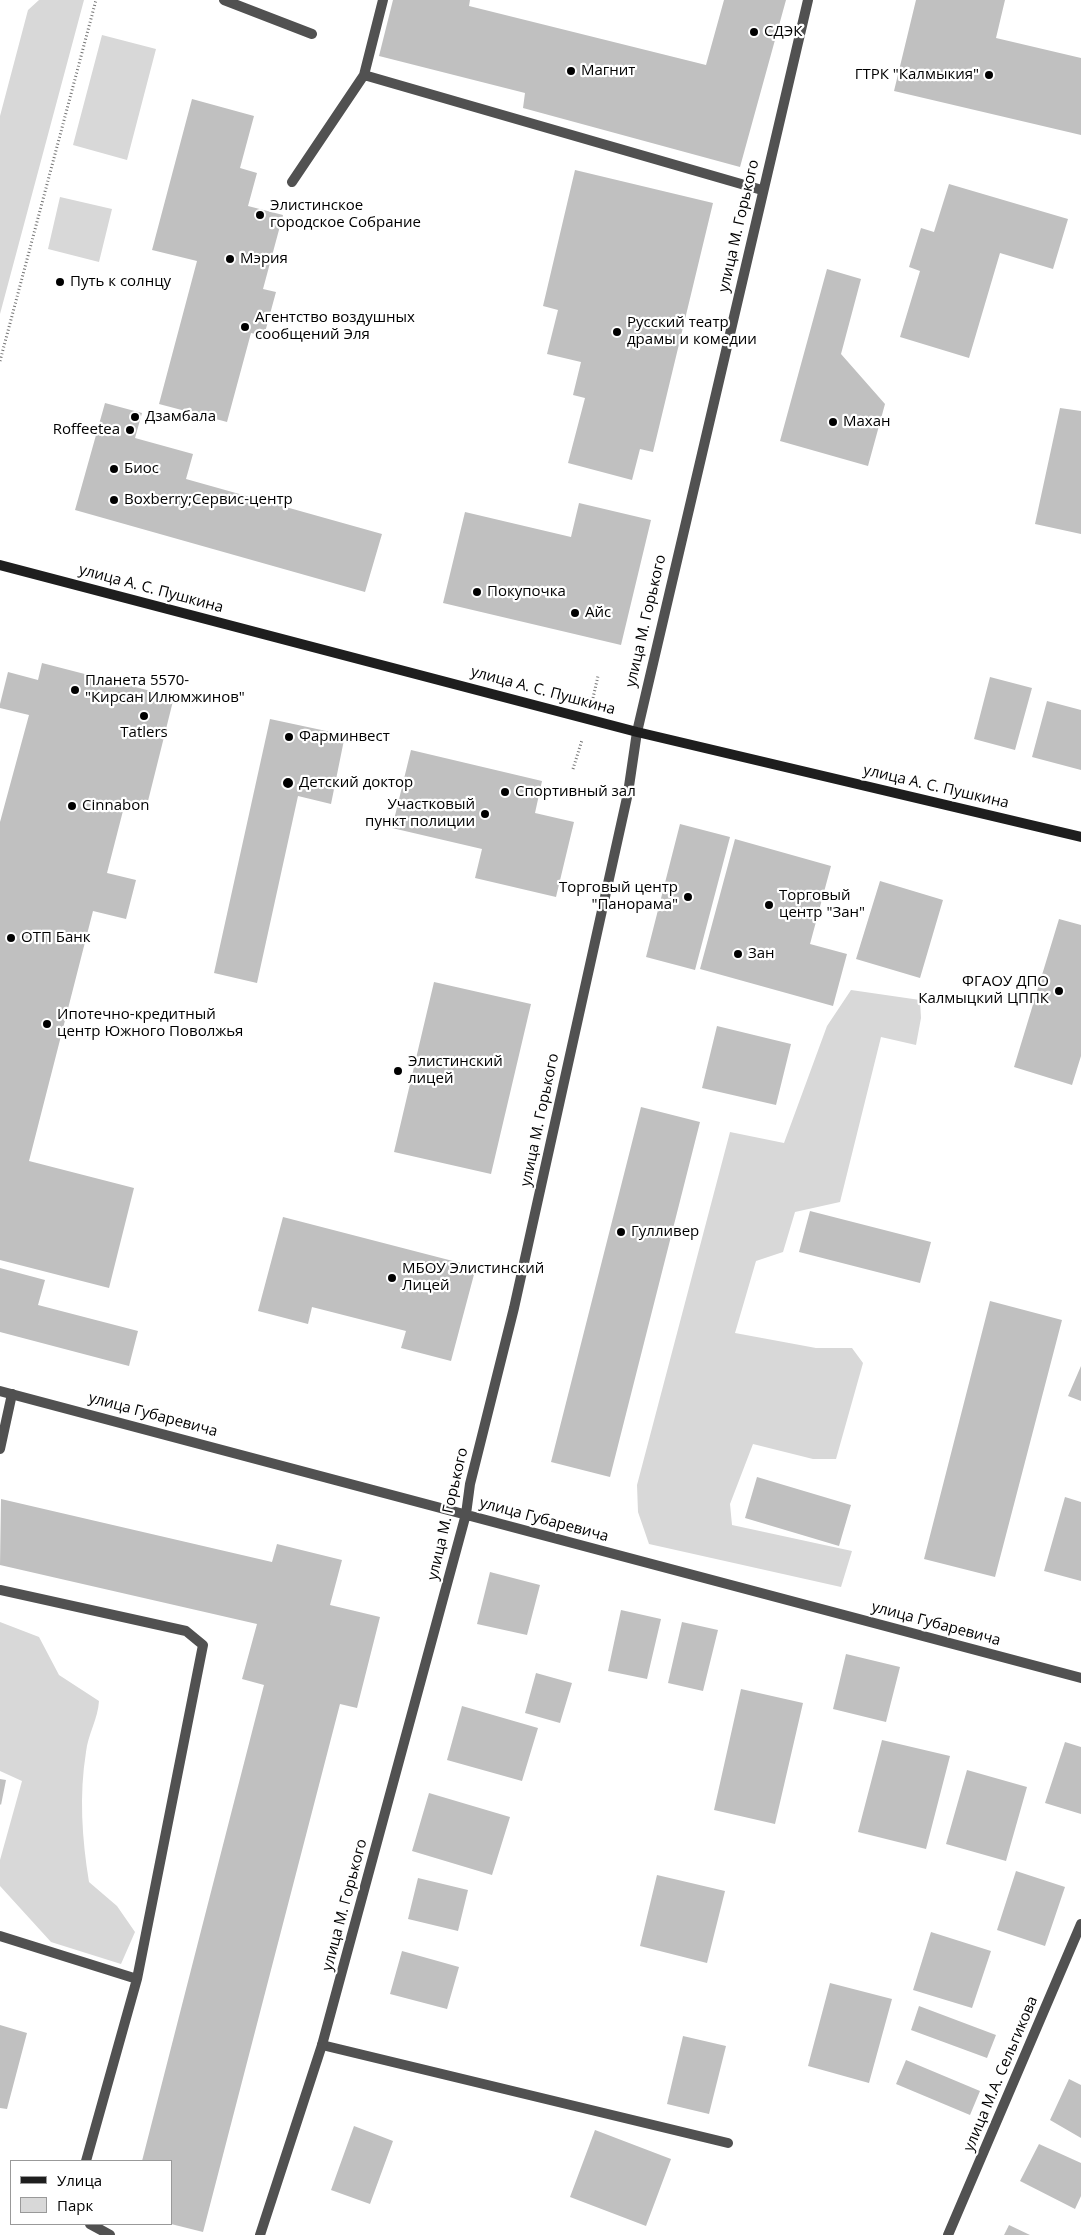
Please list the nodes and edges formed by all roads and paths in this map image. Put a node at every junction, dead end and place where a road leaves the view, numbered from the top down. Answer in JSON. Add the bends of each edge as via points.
{"nodes":[{"id":1,"x":96,"y":0,"type":"edge"},
{"id":2,"x":224,"y":0,"type":"edge"},
{"id":3,"x":383,"y":0,"type":"edge"},
{"id":4,"x":808,"y":0,"type":"edge"},
{"id":5,"x":312,"y":34,"type":"dead end"},
{"id":6,"x":364,"y":75,"type":"junction"},
{"id":7,"x":292,"y":182,"type":"dead end"},
{"id":8,"x":762,"y":190,"type":"junction"},
{"id":9,"x":0,"y":361,"type":"edge"},
{"id":10,"x":0,"y":565,"type":"edge"},
{"id":11,"x":598,"y":676,"type":"dead end"},
{"id":12,"x":595,"y":691,"type":"dead end"},
{"id":13,"x":636,"y":732,"type":"junction"},
{"id":14,"x":580,"y":747,"type":"dead end"},
{"id":15,"x":573,"y":769,"type":"dead end"},
{"id":16,"x":1081,"y":837,"type":"edge"},
{"id":17,"x":0,"y":1391,"type":"edge"},
{"id":18,"x":12,"y":1394,"type":"junction"},
{"id":19,"x":0,"y":1448,"type":"edge"},
{"id":20,"x":466,"y":1514,"type":"junction"},
{"id":21,"x":0,"y":1590,"type":"edge"},
{"id":22,"x":1081,"y":1678,"type":"edge"},
{"id":23,"x":1081,"y":1924,"type":"edge"},
{"id":24,"x":0,"y":1936,"type":"edge"},
{"id":25,"x":137,"y":1979,"type":"junction"},
{"id":26,"x":322,"y":2045,"type":"junction"},
{"id":27,"x":728,"y":2143,"type":"dead end"},
{"id":28,"x":86,"y":2160,"type":"edge"},
{"id":29,"x":92,"y":2225,"type":"edge"},
{"id":30,"x":110,"y":2235,"type":"edge"},
{"id":31,"x":260,"y":2235,"type":"edge"},
{"id":32,"x":948,"y":2235,"type":"edge"}],
"edges":[{"from":1,"to":9,"type":"path"},
{"from":2,"to":5,"type":"street"},
{"from":3,"to":6,"type":"street"},
{"from":4,"to":8,"type":"street","name":"улица М. Горького"},
{"from":6,"to":7,"type":"street"},
{"from":6,"to":8,"type":"street"},
{"from":8,"to":13,"type":"street","name":"улица М. Горького"},
{"from":10,"to":13,"type":"main road","name":"улица А. С. Пушкина"},
{"from":11,"to":12,"type":"path"},
{"from":13,"to":16,"type":"main road","name":"улица А. С. Пушкина"},
{"from":13,"to":20,"type":"street","name":"улица М. Горького","via":[[628,793],[514,1308],[470,1484]]},
{"from":14,"to":15,"type":"path"},
{"from":17,"to":18,"type":"street","name":"улица Губаревича"},
{"from":18,"to":19,"type":"street"},
{"from":18,"to":20,"type":"street","name":"улица Губаревича"},
{"from":20,"to":22,"type":"street","name":"улица Губаревича"},
{"from":20,"to":26,"type":"street","name":"улица М. Горького"},
{"from":21,"to":25,"type":"street","via":[[186,1631],[203,1645]]},
{"from":23,"to":32,"type":"street","name":"улица М.А. Сельгикова"},
{"from":24,"to":25,"type":"street"},
{"from":25,"to":28,"type":"street"},
{"from":26,"to":27,"type":"street"},
{"from":26,"to":31,"type":"street","name":"улица М. Горького"},
{"from":29,"to":30,"type":"street"}]}
